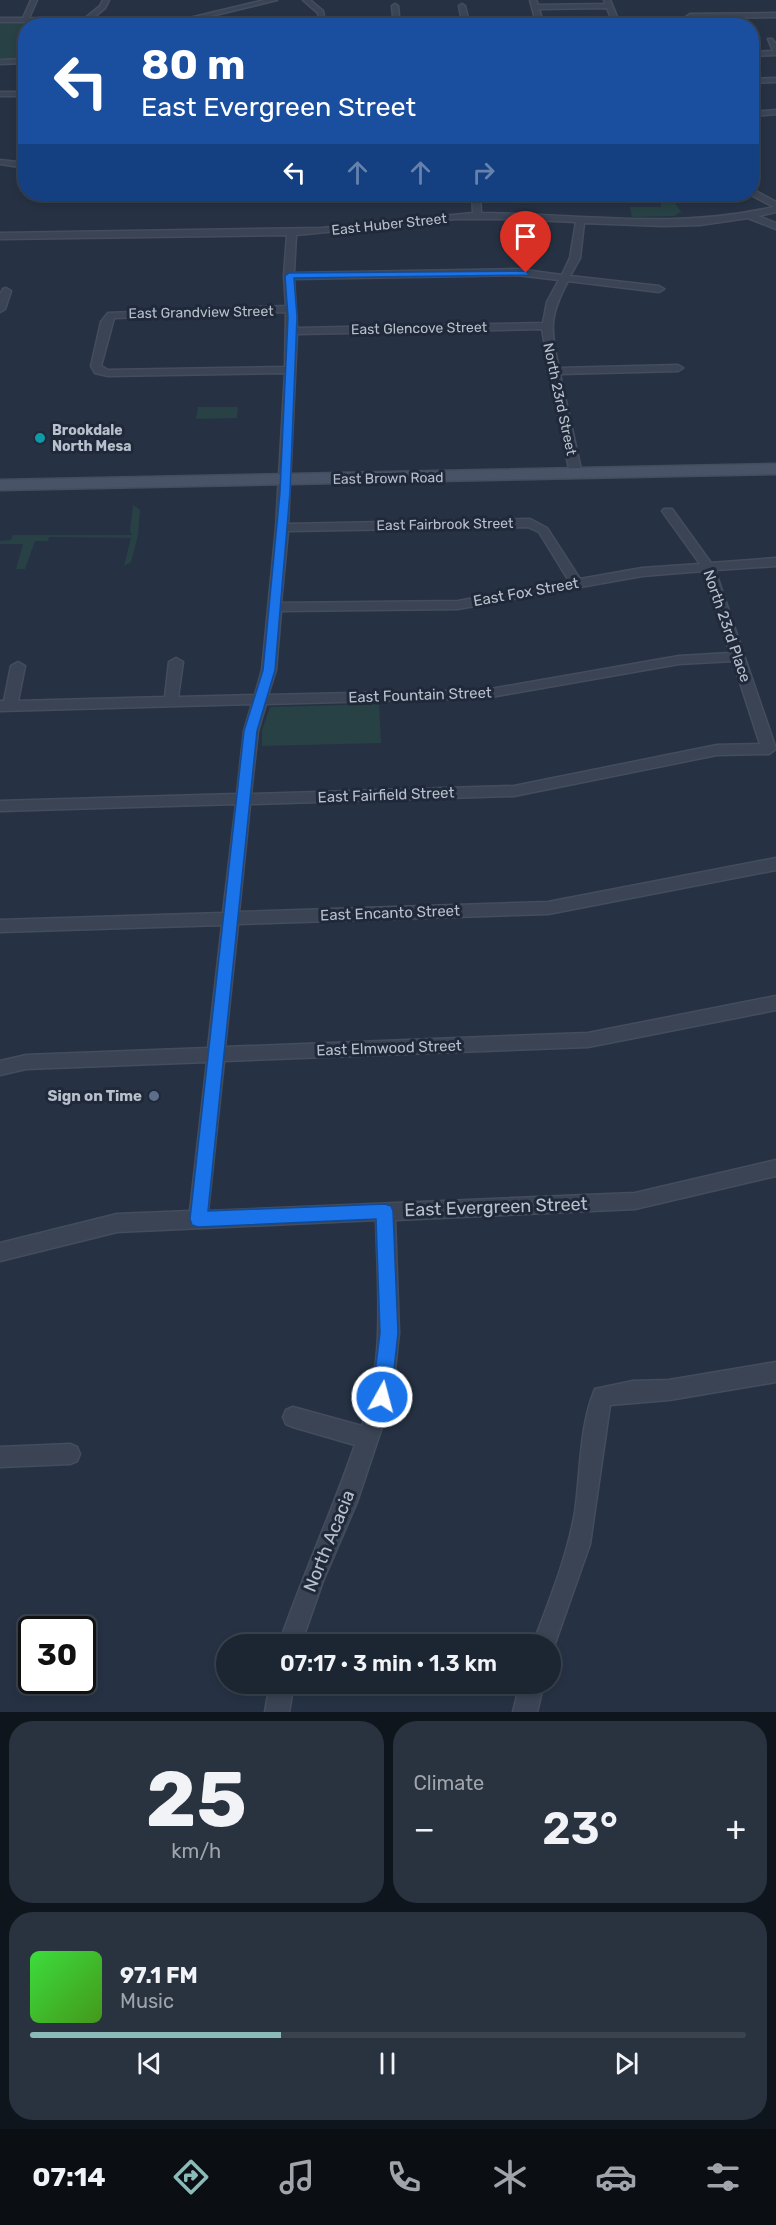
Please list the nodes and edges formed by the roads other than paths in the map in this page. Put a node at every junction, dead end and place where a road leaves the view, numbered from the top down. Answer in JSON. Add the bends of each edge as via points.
{"nodes":[{"id":1,"x":34,"y":0,"type":"edge"},
{"id":2,"x":106,"y":0,"type":"edge"},
{"id":3,"x":274,"y":0,"type":"edge"},
{"id":4,"x":306,"y":0,"type":"edge"},
{"id":5,"x":608,"y":3,"type":"edge"},
{"id":6,"x":534,"y":4,"type":"edge"},
{"id":7,"x":220,"y":5,"type":"dead end"},
{"id":8,"x":395,"y":6,"type":"dead end"},
{"id":9,"x":462,"y":6,"type":"dead end"},
{"id":10,"x":228,"y":9,"type":"junction"},
{"id":11,"x":776,"y":15,"type":"edge"},
{"id":12,"x":26,"y":18,"type":"edge"},
{"id":13,"x":89,"y":18,"type":"edge"},
{"id":14,"x":191,"y":18,"type":"edge"},
{"id":15,"x":322,"y":18,"type":"edge"},
{"id":16,"x":396,"y":18,"type":"edge"},
{"id":17,"x":465,"y":18,"type":"edge"},
{"id":18,"x":615,"y":18,"type":"edge"},
{"id":19,"x":686,"y":18,"type":"edge"},
{"id":20,"x":0,"y":20,"type":"edge"},
{"id":21,"x":18,"y":20,"type":"edge"},
{"id":22,"x":770,"y":40,"type":"dead end"},
{"id":23,"x":776,"y":52,"type":"edge"},
{"id":24,"x":759,"y":53,"type":"edge"},
{"id":25,"x":18,"y":61,"type":"edge"},
{"id":26,"x":0,"y":62,"type":"edge"},
{"id":27,"x":776,"y":80,"type":"edge"},
{"id":28,"x":759,"y":81,"type":"edge"},
{"id":29,"x":0,"y":94,"type":"edge"},
{"id":30,"x":18,"y":94,"type":"edge"},
{"id":31,"x":776,"y":112,"type":"edge"},
{"id":32,"x":759,"y":113,"type":"edge"},
{"id":33,"x":0,"y":162,"type":"edge"},
{"id":34,"x":18,"y":165,"type":"edge"},
{"id":35,"x":759,"y":196,"type":"edge"},
{"id":36,"x":476,"y":201,"type":"edge"},
{"id":37,"x":776,"y":207,"type":"edge"},
{"id":38,"x":477,"y":216,"type":"junction"},
{"id":39,"x":751,"y":216,"type":"junction"},
{"id":40,"x":580,"y":222,"type":"junction"},
{"id":41,"x":776,"y":226,"type":"edge"},
{"id":42,"x":292,"y":231,"type":"junction"},
{"id":43,"x":0,"y":236,"type":"edge"},
{"id":44,"x":289,"y":276,"type":"junction"},
{"id":45,"x":564,"y":278,"type":"junction"},
{"id":46,"x":659,"y":289,"type":"dead end"},
{"id":47,"x":6,"y":291,"type":"dead end"},
{"id":48,"x":0,"y":309,"type":"edge"},
{"id":49,"x":292,"y":309,"type":"junction"},
{"id":50,"x":546,"y":326,"type":"junction"},
{"id":51,"x":292,"y":331,"type":"junction"},
{"id":52,"x":678,"y":368,"type":"dead end"},
{"id":53,"x":290,"y":370,"type":"junction"},
{"id":54,"x":552,"y":371,"type":"junction"},
{"id":55,"x":776,"y":469,"type":"edge"},
{"id":56,"x":576,"y":474,"type":"junction"},
{"id":57,"x":285,"y":480,"type":"junction"},
{"id":58,"x":0,"y":485,"type":"edge"},
{"id":59,"x":668,"y":511,"type":"dead end"},
{"id":60,"x":282,"y":528,"type":"junction"},
{"id":61,"x":776,"y":562,"type":"edge"},
{"id":62,"x":707,"y":566,"type":"junction"},
{"id":63,"x":576,"y":583,"type":"junction"},
{"id":64,"x":275,"y":607,"type":"junction"},
{"id":65,"x":738,"y":657,"type":"junction"},
{"id":66,"x":176,"y":662,"type":"dead end"},
{"id":67,"x":18,"y":666,"type":"dead end"},
{"id":68,"x":260,"y":700,"type":"junction"},
{"id":69,"x":171,"y":702,"type":"junction"},
{"id":70,"x":5,"y":706,"type":"edge"},
{"id":71,"x":769,"y":749,"type":"joint"},
{"id":72,"x":243,"y":799,"type":"junction"},
{"id":73,"x":0,"y":806,"type":"edge"},
{"id":74,"x":776,"y":864,"type":"edge"},
{"id":75,"x":230,"y":919,"type":"junction"},
{"id":76,"x":0,"y":926,"type":"edge"},
{"id":77,"x":776,"y":1003,"type":"edge"},
{"id":78,"x":216,"y":1055,"type":"junction"},
{"id":79,"x":0,"y":1068,"type":"edge"},
{"id":80,"x":776,"y":1168,"type":"edge"},
{"id":81,"x":385,"y":1211,"type":"junction"},
{"id":82,"x":198,"y":1219,"type":"junction"},
{"id":83,"x":0,"y":1252,"type":"edge"},
{"id":84,"x":776,"y":1372,"type":"edge"},
{"id":85,"x":293,"y":1418,"type":"dead end"},
{"id":86,"x":367,"y":1438,"type":"junction"},
{"id":87,"x":70,"y":1454,"type":"dead end"},
{"id":88,"x":0,"y":1457,"type":"edge"},
{"id":89,"x":293,"y":1634,"type":"edge"},
{"id":90,"x":547,"y":1634,"type":"edge"},
{"id":91,"x":280,"y":1694,"type":"edge"},
{"id":92,"x":529,"y":1694,"type":"edge"},
{"id":93,"x":276,"y":1712,"type":"edge"},
{"id":94,"x":525,"y":1712,"type":"edge"}],
"edges":[{"from":1,"to":12,"type":"street"},
{"from":2,"to":13,"type":"street"},
{"from":3,"to":10,"type":"street"},
{"from":4,"to":15,"type":"street","via":[[321,12]]},
{"from":5,"to":6,"type":"street"},
{"from":5,"to":18,"type":"street"},
{"from":7,"to":10,"type":"street"},
{"from":8,"to":16,"type":"street"},
{"from":9,"to":17,"type":"street"},
{"from":10,"to":14,"type":"street"},
{"from":11,"to":19,"type":"street"},
{"from":20,"to":21,"type":"street"},
{"from":22,"to":23,"type":"street"},
{"from":23,"to":24,"type":"street"},
{"from":25,"to":26,"type":"street"},
{"from":27,"to":28,"type":"street"},
{"from":29,"to":30,"type":"street"},
{"from":31,"to":32,"type":"street"},
{"from":33,"to":34,"type":"street"},
{"from":35,"to":37,"type":"street"},
{"from":36,"to":38,"type":"street"},
{"from":37,"to":39,"type":"street","name":"East Huber Street"},
{"from":38,"to":40,"type":"street","name":"East Huber Street"},
{"from":38,"to":42,"type":"street","name":"East Huber Street"},
{"from":39,"to":40,"type":"street","name":"East Huber Street","via":[[699,223]]},
{"from":39,"to":41,"type":"street"},
{"from":40,"to":45,"type":"street","name":"North 23rd Street","via":[[575,258]]},
{"from":42,"to":43,"type":"street","name":"East Huber Street"},
{"from":42,"to":44,"type":"street"},
{"from":44,"to":45,"type":"street","via":[[496,272]]},
{"from":44,"to":49,"type":"street"},
{"from":45,"to":46,"type":"street"},
{"from":45,"to":50,"type":"street","name":"North 23rd Street"},
{"from":47,"to":48,"type":"street"},
{"from":49,"to":51,"type":"street"},
{"from":49,"to":53,"type":"street","name":"East Grandview Street","via":[[111,315],[96,364],[99,371]]},
{"from":50,"to":51,"type":"street","name":"East Glencove Street"},
{"from":50,"to":54,"type":"street","name":"North 23rd Street"},
{"from":51,"to":53,"type":"street"},
{"from":52,"to":54,"type":"street"},
{"from":53,"to":57,"type":"street"},
{"from":54,"to":56,"type":"street","name":"North 23rd Street"},
{"from":55,"to":56,"type":"main road","name":"East Brown Road"},
{"from":56,"to":57,"type":"main road","name":"East Brown Road"},
{"from":57,"to":58,"type":"main road","name":"East Brown Road"},
{"from":57,"to":60,"type":"street"},
{"from":59,"to":62,"type":"street","name":"North 23rd Place"},
{"from":60,"to":63,"type":"street","name":"East Fairbrook Street","via":[[530,523],[543,530]]},
{"from":60,"to":64,"type":"street"},
{"from":61,"to":62,"type":"street","name":"East Fox Street"},
{"from":62,"to":63,"type":"street","name":"East Fox Street"},
{"from":62,"to":65,"type":"street","name":"North 23rd Place"},
{"from":63,"to":64,"type":"street","name":"East Fox Street","via":[[458,605]]},
{"from":64,"to":68,"type":"street","via":[[269,670]]},
{"from":65,"to":68,"type":"street","name":"East Fountain Street","via":[[679,660],[485,694]]},
{"from":65,"to":71,"type":"street","name":"North 23rd Place"},
{"from":66,"to":69,"type":"street"},
{"from":67,"to":70,"type":"street","name":"East Fountain Street"},
{"from":68,"to":69,"type":"street","name":"East Fountain Street"},
{"from":68,"to":72,"type":"street","via":[[250,731]]},
{"from":69,"to":70,"type":"street","name":"East Fountain Street"},
{"from":71,"to":72,"type":"street","name":"East Fairfield Street","via":[[717,750],[514,791]]},
{"from":72,"to":73,"type":"street","name":"East Fairfield Street"},
{"from":72,"to":75,"type":"street"},
{"from":74,"to":75,"type":"street","name":"East Encanto Street","via":[[548,908]]},
{"from":75,"to":76,"type":"street","name":"East Encanto Street"},
{"from":75,"to":78,"type":"street"},
{"from":77,"to":78,"type":"street","name":"East Elmwood Street","via":[[588,1040]]},
{"from":78,"to":79,"type":"street","name":"East Elmwood Street","via":[[26,1062]]},
{"from":78,"to":82,"type":"street"},
{"from":80,"to":81,"type":"street","name":"East Evergreen Street","via":[[635,1201]]},
{"from":81,"to":82,"type":"street","name":"East Evergreen Street"},
{"from":81,"to":86,"type":"street","name":"North Acacia","via":[[389,1333],[382,1397]]},
{"from":82,"to":83,"type":"street","name":"East Evergreen Street","via":[[117,1223]]},
{"from":84,"to":90,"type":"street","via":[[669,1390],[602,1396],[594,1423],[582,1529]]},
{"from":85,"to":86,"type":"street"},
{"from":86,"to":89,"type":"street","name":"North Acacia"},
{"from":87,"to":88,"type":"street"},
{"from":91,"to":93,"type":"street"},
{"from":92,"to":94,"type":"street"}]}
